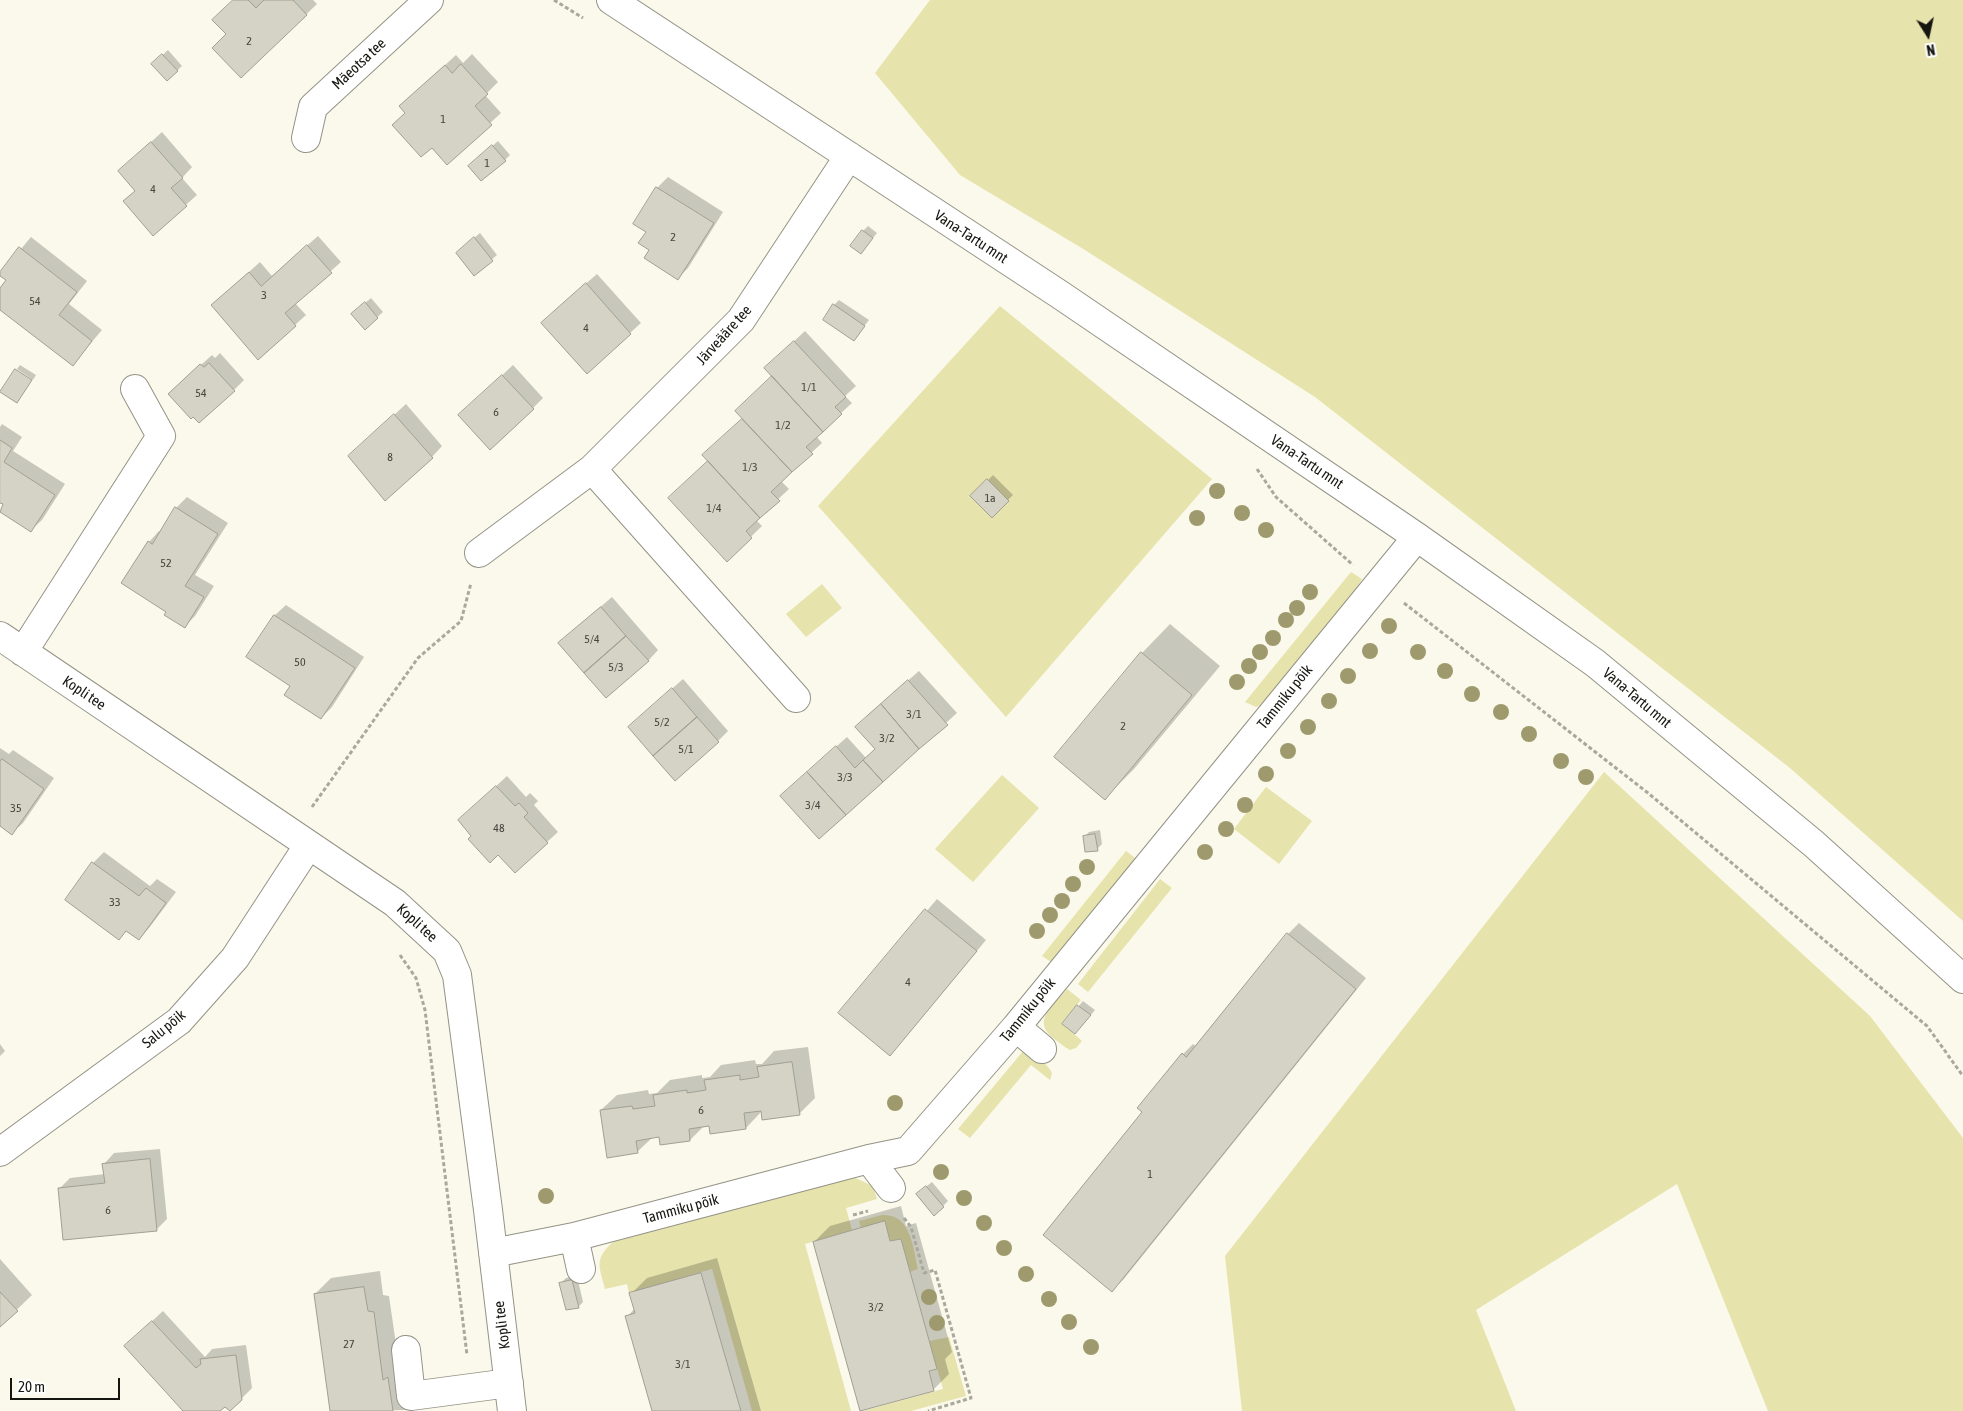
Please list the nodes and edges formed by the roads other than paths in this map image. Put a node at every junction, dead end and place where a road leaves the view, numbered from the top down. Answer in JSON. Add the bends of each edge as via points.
{"nodes":[{"id":1,"x":429,"y":0,"type":"edge"},
{"id":2,"x":611,"y":0,"type":"edge"},
{"id":3,"x":306,"y":138,"type":"dead end"},
{"id":4,"x":849,"y":156,"type":"junction"},
{"id":5,"x":135,"y":390,"type":"dead end"},
{"id":6,"x":592,"y":469,"type":"junction"},
{"id":7,"x":1417,"y":536,"type":"junction"},
{"id":8,"x":479,"y":552,"type":"road end"},
{"id":9,"x":0,"y":636,"type":"edge"},
{"id":10,"x":23,"y":652,"type":"junction"},
{"id":11,"x":796,"y":698,"type":"dead end"},
{"id":12,"x":308,"y":846,"type":"junction"},
{"id":13,"x":1963,"y":979,"type":"edge"},
{"id":14,"x":1016,"y":1027,"type":"junction"},
{"id":15,"x":1042,"y":1049,"type":"dead end"},
{"id":16,"x":0,"y":1152,"type":"edge"},
{"id":17,"x":869,"y":1159,"type":"junction"},
{"id":18,"x":895,"y":1200,"type":"road end"},
{"id":19,"x":574,"y":1237,"type":"junction"},
{"id":20,"x":494,"y":1253,"type":"junction"},
{"id":21,"x":581,"y":1269,"type":"dead end"},
{"id":22,"x":406,"y":1350,"type":"dead end"},
{"id":23,"x":509,"y":1383,"type":"junction"},
{"id":24,"x":512,"y":1411,"type":"edge"}],
"edges":[{"from":1,"to":3,"type":"street","name":"Mäeotsa tee","via":[[312,107]]},
{"from":2,"to":4,"type":"street","name":"Vana-Tartu mnt"},
{"from":4,"to":6,"type":"street","name":"Järveääre tee","via":[[741,320]]},
{"from":4,"to":7,"type":"street","name":"Vana-Tartu mnt"},
{"from":5,"to":10,"type":"street","via":[[161,436]]},
{"from":6,"to":8,"type":"street","name":"Järveääre tee"},
{"from":6,"to":11,"type":"street"},
{"from":7,"to":13,"type":"street","name":"Vana-Tartu mnt","via":[[1603,669],[1814,844]]},
{"from":7,"to":14,"type":"street","name":"Tammiku põik"},
{"from":9,"to":10,"type":"street","name":"Kopli tee"},
{"from":10,"to":12,"type":"street","name":"Kopli tee"},
{"from":12,"to":16,"type":"street","name":"Salu põik","via":[[235,958],[178,1021]]},
{"from":12,"to":20,"type":"street","name":"Kopli tee","via":[[395,903],[446,951],[457,975]]},
{"from":14,"to":15,"type":"street"},
{"from":14,"to":17,"type":"street","name":"Tammiku põik","via":[[908,1151]]},
{"from":17,"to":18,"type":"street"},
{"from":17,"to":19,"type":"street","name":"Tammiku põik"},
{"from":19,"to":20,"type":"street","name":"Tammiku põik"},
{"from":19,"to":21,"type":"street"},
{"from":20,"to":23,"type":"street","name":"Kopli tee"},
{"from":22,"to":23,"type":"street","via":[[411,1396]]},
{"from":23,"to":24,"type":"street","name":"Kopli tee"}]}
